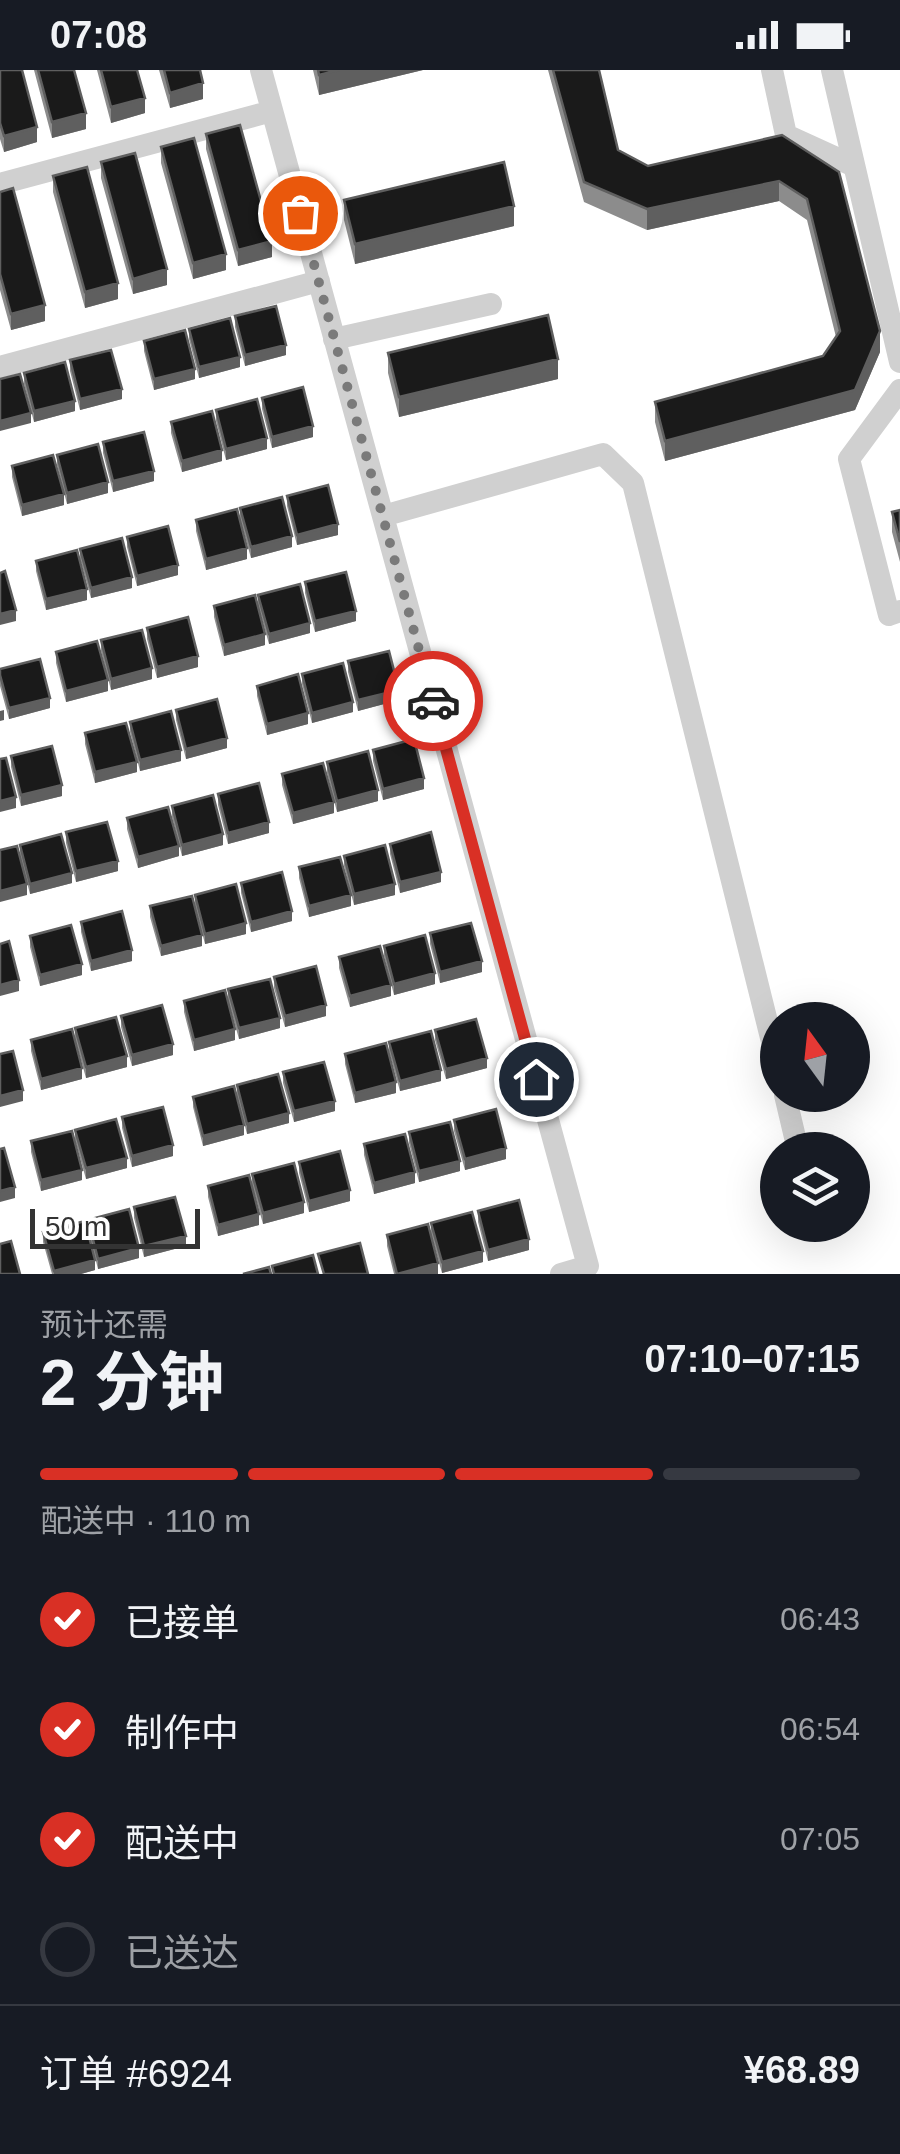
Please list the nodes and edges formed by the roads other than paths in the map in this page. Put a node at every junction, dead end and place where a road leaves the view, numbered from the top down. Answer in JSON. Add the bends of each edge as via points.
{"nodes":[{"id":1,"x":261,"y":70,"type":"edge"},
{"id":2,"x":772,"y":70,"type":"edge"},
{"id":3,"x":833,"y":70,"type":"edge"},
{"id":4,"x":272,"y":111,"type":"junction"},
{"id":5,"x":854,"y":166,"type":"junction"},
{"id":6,"x":0,"y":184,"type":"edge"},
{"id":7,"x":318,"y":281,"type":"junction"},
{"id":8,"x":491,"y":304,"type":"dead end"},
{"id":9,"x":334,"y":339,"type":"junction"},
{"id":10,"x":900,"y":362,"type":"edge"},
{"id":11,"x":0,"y":367,"type":"edge"},
{"id":12,"x":900,"y":390,"type":"edge"},
{"id":13,"x":383,"y":516,"type":"junction"},
{"id":14,"x":900,"y":611,"type":"edge"},
{"id":15,"x":762,"y":1002,"type":"edge"},
{"id":16,"x":561,"y":1274,"type":"edge"}],
"edges":[{"from":1,"to":4,"type":"street"},
{"from":2,"to":5,"type":"street","via":[[786,135]]},
{"from":3,"to":5,"type":"street"},
{"from":4,"to":6,"type":"street"},
{"from":4,"to":7,"type":"street"},
{"from":5,"to":10,"type":"street"},
{"from":7,"to":9,"type":"street"},
{"from":7,"to":11,"type":"street"},
{"from":8,"to":9,"type":"street"},
{"from":9,"to":13,"type":"street"},
{"from":12,"to":14,"type":"street","via":[[849,459],[889,615]]},
{"from":13,"to":15,"type":"street","via":[[603,454],[634,483]]},
{"from":13,"to":16,"type":"street","via":[[588,1266]]}]}
